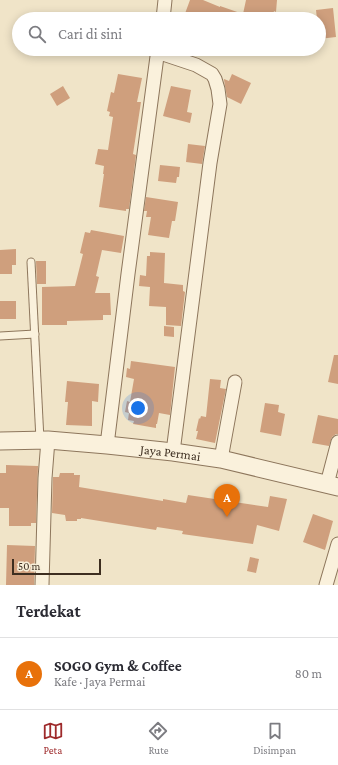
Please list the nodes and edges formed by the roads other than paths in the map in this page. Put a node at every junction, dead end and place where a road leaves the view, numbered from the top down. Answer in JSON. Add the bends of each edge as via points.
{"nodes":[{"id":1,"x":165,"y":0,"type":"edge"},
{"id":2,"x":163,"y":12,"type":"edge"},
{"id":3,"x":157,"y":56,"type":"edge"},
{"id":4,"x":172,"y":56,"type":"edge"},
{"id":5,"x":31,"y":262,"type":"dead end"},
{"id":6,"x":35,"y":334,"type":"junction"},
{"id":7,"x":0,"y":336,"type":"edge"},
{"id":8,"x":235,"y":382,"type":"dead end"},
{"id":9,"x":44,"y":440,"type":"junction"},
{"id":10,"x":0,"y":442,"type":"edge"},
{"id":11,"x":338,"y":442,"type":"edge"},
{"id":12,"x":107,"y":445,"type":"junction"},
{"id":13,"x":173,"y":452,"type":"junction"},
{"id":14,"x":221,"y":459,"type":"junction"},
{"id":15,"x":332,"y":485,"type":"edge"},
{"id":16,"x":338,"y":544,"type":"edge"},
{"id":17,"x":42,"y":585,"type":"edge"},
{"id":18,"x":326,"y":585,"type":"edge"}],
"edges":[{"from":1,"to":2,"type":"street"},
{"from":3,"to":12,"type":"street"},
{"from":4,"to":13,"type":"street","via":[[212,74],[220,104],[210,163]]},
{"from":5,"to":6,"type":"lane"},
{"from":6,"to":7,"type":"lane"},
{"from":6,"to":9,"type":"lane"},
{"from":8,"to":14,"type":"street"},
{"from":9,"to":10,"type":"street","name":"Jaya Permai"},
{"from":9,"to":12,"type":"street","name":"Jaya Permai"},
{"from":9,"to":17,"type":"street"},
{"from":11,"to":15,"type":"street"},
{"from":12,"to":13,"type":"street","name":"Jaya Permai"},
{"from":13,"to":14,"type":"street","name":"Jaya Permai"},
{"from":14,"to":15,"type":"street","name":"Jaya Permai"},
{"from":16,"to":18,"type":"street"}]}
